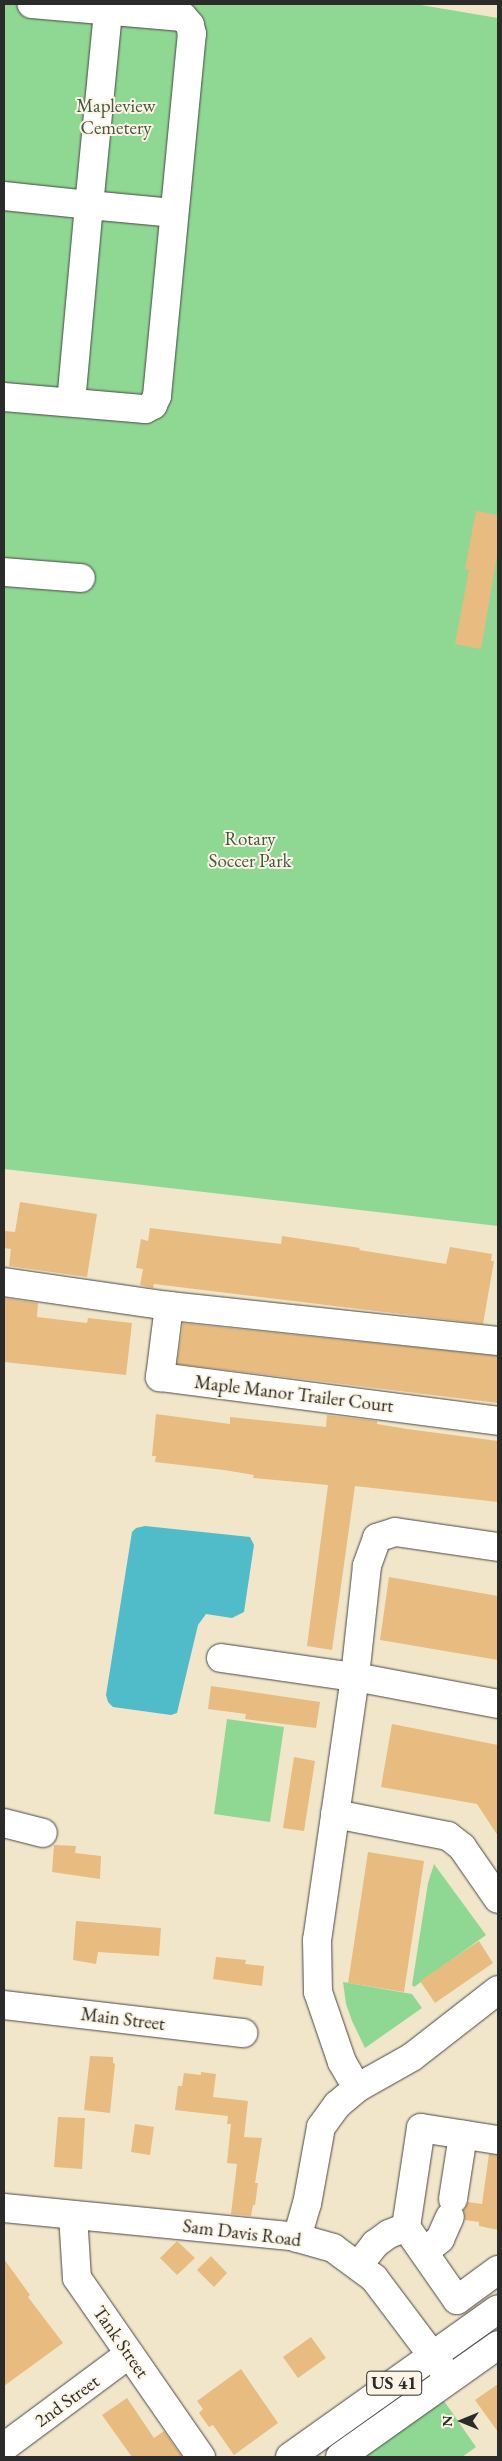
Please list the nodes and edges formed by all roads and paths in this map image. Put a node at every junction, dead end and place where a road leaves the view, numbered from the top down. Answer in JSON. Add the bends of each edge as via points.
{"nodes":[{"id":1,"x":32,"y":4,"type":"edge"},
{"id":2,"x":108,"y":12,"type":"junction"},
{"id":3,"x":4,"y":196,"type":"edge"},
{"id":4,"x":89,"y":205,"type":"junction"},
{"id":5,"x":173,"y":213,"type":"junction"},
{"id":6,"x":4,"y":397,"type":"edge"},
{"id":7,"x":71,"y":401,"type":"junction"},
{"id":8,"x":4,"y":572,"type":"edge"},
{"id":9,"x":81,"y":578,"type":"dead end"},
{"id":10,"x":4,"y":1282,"type":"edge"},
{"id":11,"x":169,"y":1306,"type":"junction"},
{"id":12,"x":498,"y":1341,"type":"edge"},
{"id":13,"x":498,"y":1421,"type":"edge"},
{"id":14,"x":498,"y":1548,"type":"edge"},
{"id":15,"x":221,"y":1658,"type":"dead end"},
{"id":16,"x":355,"y":1677,"type":"junction"},
{"id":17,"x":498,"y":1704,"type":"edge"},
{"id":18,"x":335,"y":1814,"type":"junction"},
{"id":19,"x":4,"y":1823,"type":"edge"},
{"id":20,"x":43,"y":1833,"type":"dead end"},
{"id":21,"x":498,"y":1899,"type":"edge"},
{"id":22,"x":497,"y":1995,"type":"edge"},
{"id":23,"x":4,"y":2006,"type":"edge"},
{"id":24,"x":242,"y":2033,"type":"dead end"},
{"id":25,"x":357,"y":2088,"type":"junction"},
{"id":26,"x":462,"y":2134,"type":"junction"},
{"id":27,"x":498,"y":2140,"type":"edge"},
{"id":28,"x":4,"y":2208,"type":"edge"},
{"id":29,"x":73,"y":2215,"type":"junction"},
{"id":30,"x":406,"y":2228,"type":"junction"},
{"id":31,"x":297,"y":2238,"type":"junction"},
{"id":32,"x":424,"y":2252,"type":"junction"},
{"id":33,"x":358,"y":2266,"type":"junction"},
{"id":34,"x":498,"y":2270,"type":"edge"},
{"id":35,"x":498,"y":2309,"type":"edge"},
{"id":36,"x":498,"y":2345,"type":"edge"},
{"id":37,"x":129,"y":2354,"type":"junction"},
{"id":38,"x":433,"y":2356,"type":"junction"},
{"id":39,"x":450,"y":2379,"type":"junction"},
{"id":40,"x":4,"y":2447,"type":"edge"},
{"id":41,"x":201,"y":2457,"type":"edge"},
{"id":42,"x":290,"y":2457,"type":"edge"},
{"id":43,"x":340,"y":2457,"type":"edge"}],
"edges":[{"from":1,"to":2,"type":"street"},
{"from":2,"to":4,"type":"street"},
{"from":2,"to":5,"type":"street","via":[[183,17],[190,24],[192,34]]},
{"from":3,"to":4,"type":"street"},
{"from":4,"to":5,"type":"street"},
{"from":4,"to":7,"type":"street"},
{"from":5,"to":7,"type":"street","via":[[158,396],[153,405],[145,409]]},
{"from":6,"to":7,"type":"street"},
{"from":8,"to":9,"type":"street"},
{"from":10,"to":11,"type":"street"},
{"from":11,"to":12,"type":"street"},
{"from":11,"to":13,"type":"street","name":"Maple Manor Trailer Court","via":[[160,1377]]},
{"from":14,"to":16,"type":"street","via":[[395,1532],[378,1538],[367,1566]]},
{"from":15,"to":16,"type":"street"},
{"from":16,"to":17,"type":"street"},
{"from":16,"to":18,"type":"street"},
{"from":18,"to":21,"type":"street","via":[[448,1836],[462,1847]]},
{"from":18,"to":25,"type":"street","via":[[317,1940],[318,1992],[342,2062]]},
{"from":19,"to":20,"type":"street"},
{"from":22,"to":25,"type":"street","via":[[412,2057]]},
{"from":23,"to":24,"type":"street","name":"Main Street"},
{"from":25,"to":31,"type":"street","via":[[337,2105],[321,2127],[307,2204]]},
{"from":26,"to":27,"type":"street"},
{"from":26,"to":30,"type":"street","via":[[422,2128]]},
{"from":26,"to":32,"type":"street","via":[[451,2208],[440,2240]]},
{"from":28,"to":29,"type":"street","name":"Sam Davis Road"},
{"from":29,"to":31,"type":"street","name":"Sam Davis Road"},
{"from":29,"to":37,"type":"street","name":"Tank Street","via":[[77,2278]]},
{"from":30,"to":32,"type":"street"},
{"from":30,"to":33,"type":"street","via":[[375,2244]]},
{"from":31,"to":33,"type":"street","name":"Sam Davis Road","via":[[333,2248]]},
{"from":32,"to":34,"type":"street","via":[[457,2300]]},
{"from":33,"to":38,"type":"street","name":"Sam Davis Road","via":[[374,2278]]},
{"from":35,"to":38,"type":"street","number":"US 41"},
{"from":36,"to":39,"type":"street","number":"US 41"},
{"from":37,"to":40,"type":"street","name":"2nd Street"},
{"from":37,"to":41,"type":"street","name":"Tank Street"},
{"from":38,"to":39,"type":"street","name":"Sam Davis Road"},
{"from":38,"to":42,"type":"street","number":"US 41"},
{"from":39,"to":43,"type":"street","number":"US 41"}]}
